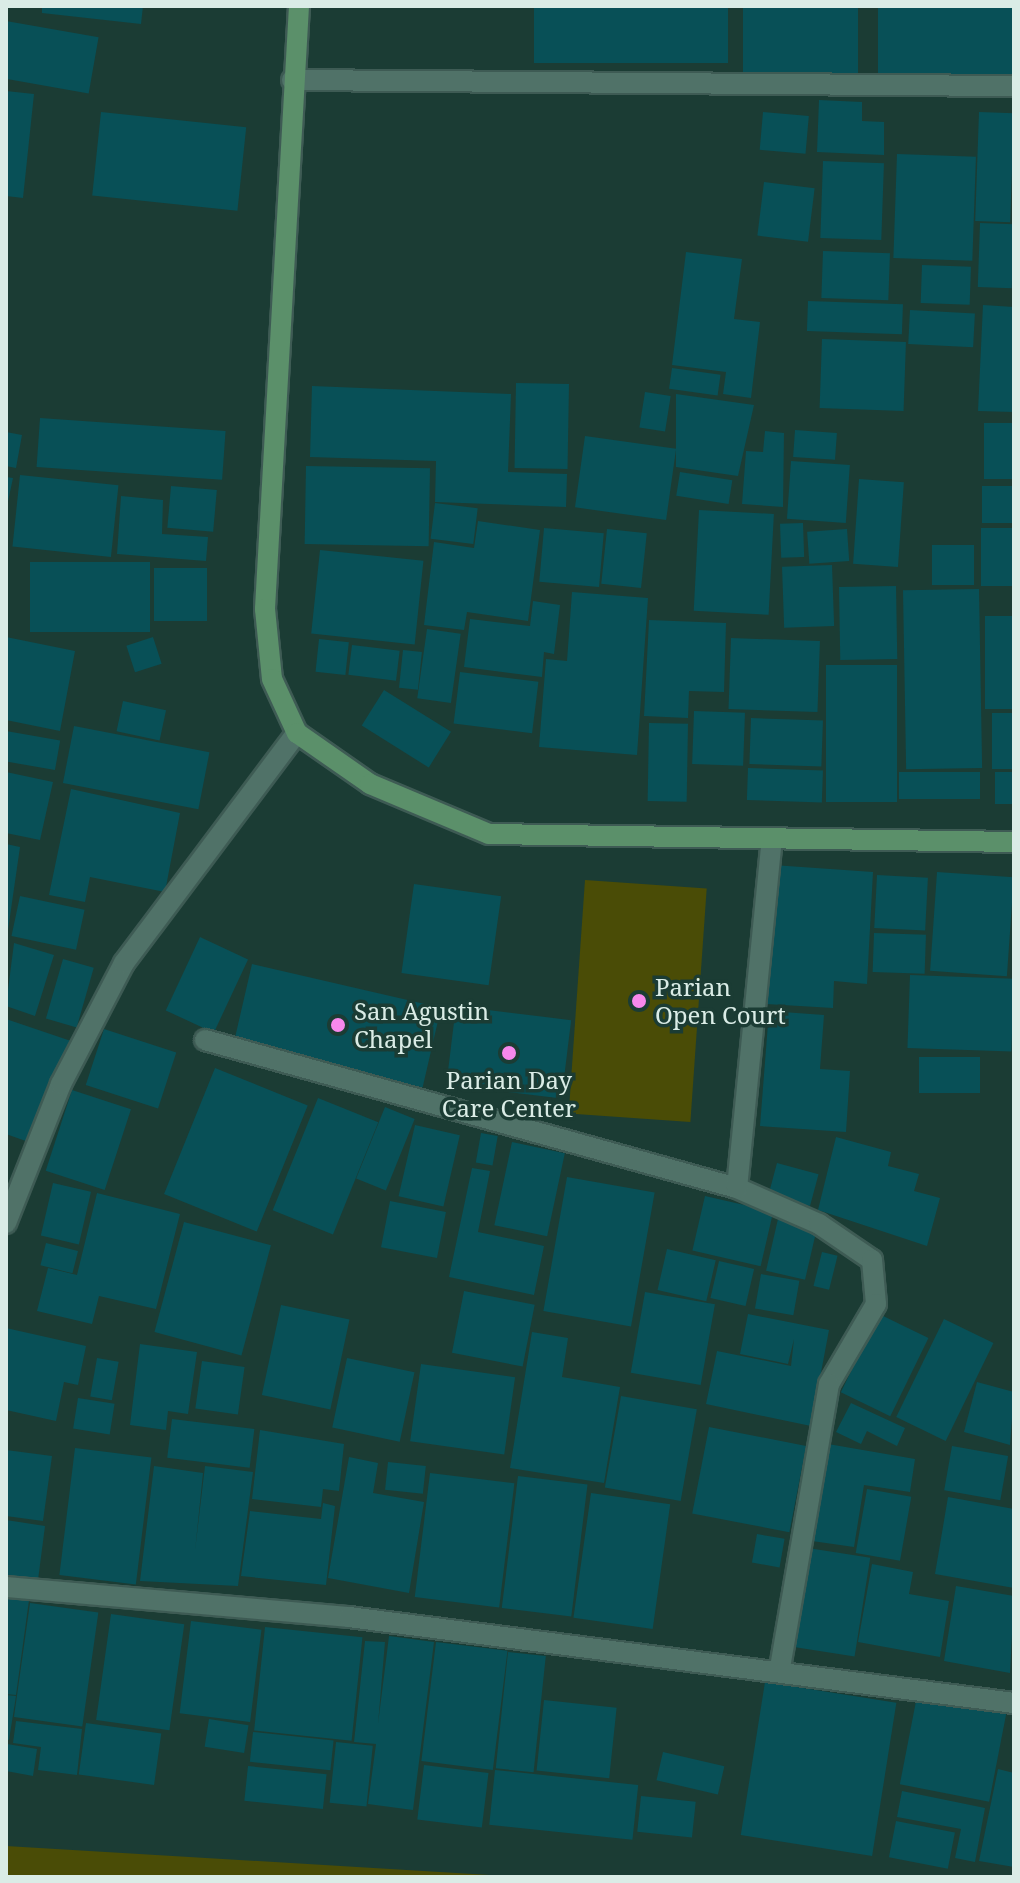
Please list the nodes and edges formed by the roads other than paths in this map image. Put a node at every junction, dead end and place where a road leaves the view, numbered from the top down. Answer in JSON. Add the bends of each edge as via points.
{"nodes":[{"id":1,"x":299,"y":6,"type":"edge"},
{"id":2,"x":292,"y":80,"type":"junction"},
{"id":3,"x":1014,"y":86,"type":"edge"},
{"id":4,"x":297,"y":733,"type":"junction"},
{"id":5,"x":772,"y":839,"type":"junction"},
{"id":6,"x":1014,"y":842,"type":"edge"},
{"id":7,"x":205,"y":1040,"type":"dead end"},
{"id":8,"x":737,"y":1188,"type":"junction"},
{"id":9,"x":6,"y":1223,"type":"edge"},
{"id":10,"x":6,"y":1587,"type":"edge"},
{"id":11,"x":780,"y":1669,"type":"junction"},
{"id":12,"x":1014,"y":1703,"type":"edge"}],
"edges":[{"from":1,"to":2,"type":"main road"},
{"from":2,"to":3,"type":"street"},
{"from":2,"to":4,"type":"main road","via":[[265,609],[272,679]]},
{"from":4,"to":5,"type":"main road","via":[[370,784],[489,834]]},
{"from":4,"to":9,"type":"street","via":[[124,963],[61,1084]]},
{"from":5,"to":6,"type":"main road"},
{"from":5,"to":8,"type":"street"},
{"from":7,"to":8,"type":"street"},
{"from":8,"to":11,"type":"street","via":[[819,1224],[872,1260],[880,1284],[876,1304],[829,1384]]},
{"from":10,"to":11,"type":"street","via":[[349,1617]]},
{"from":11,"to":12,"type":"street"}]}
